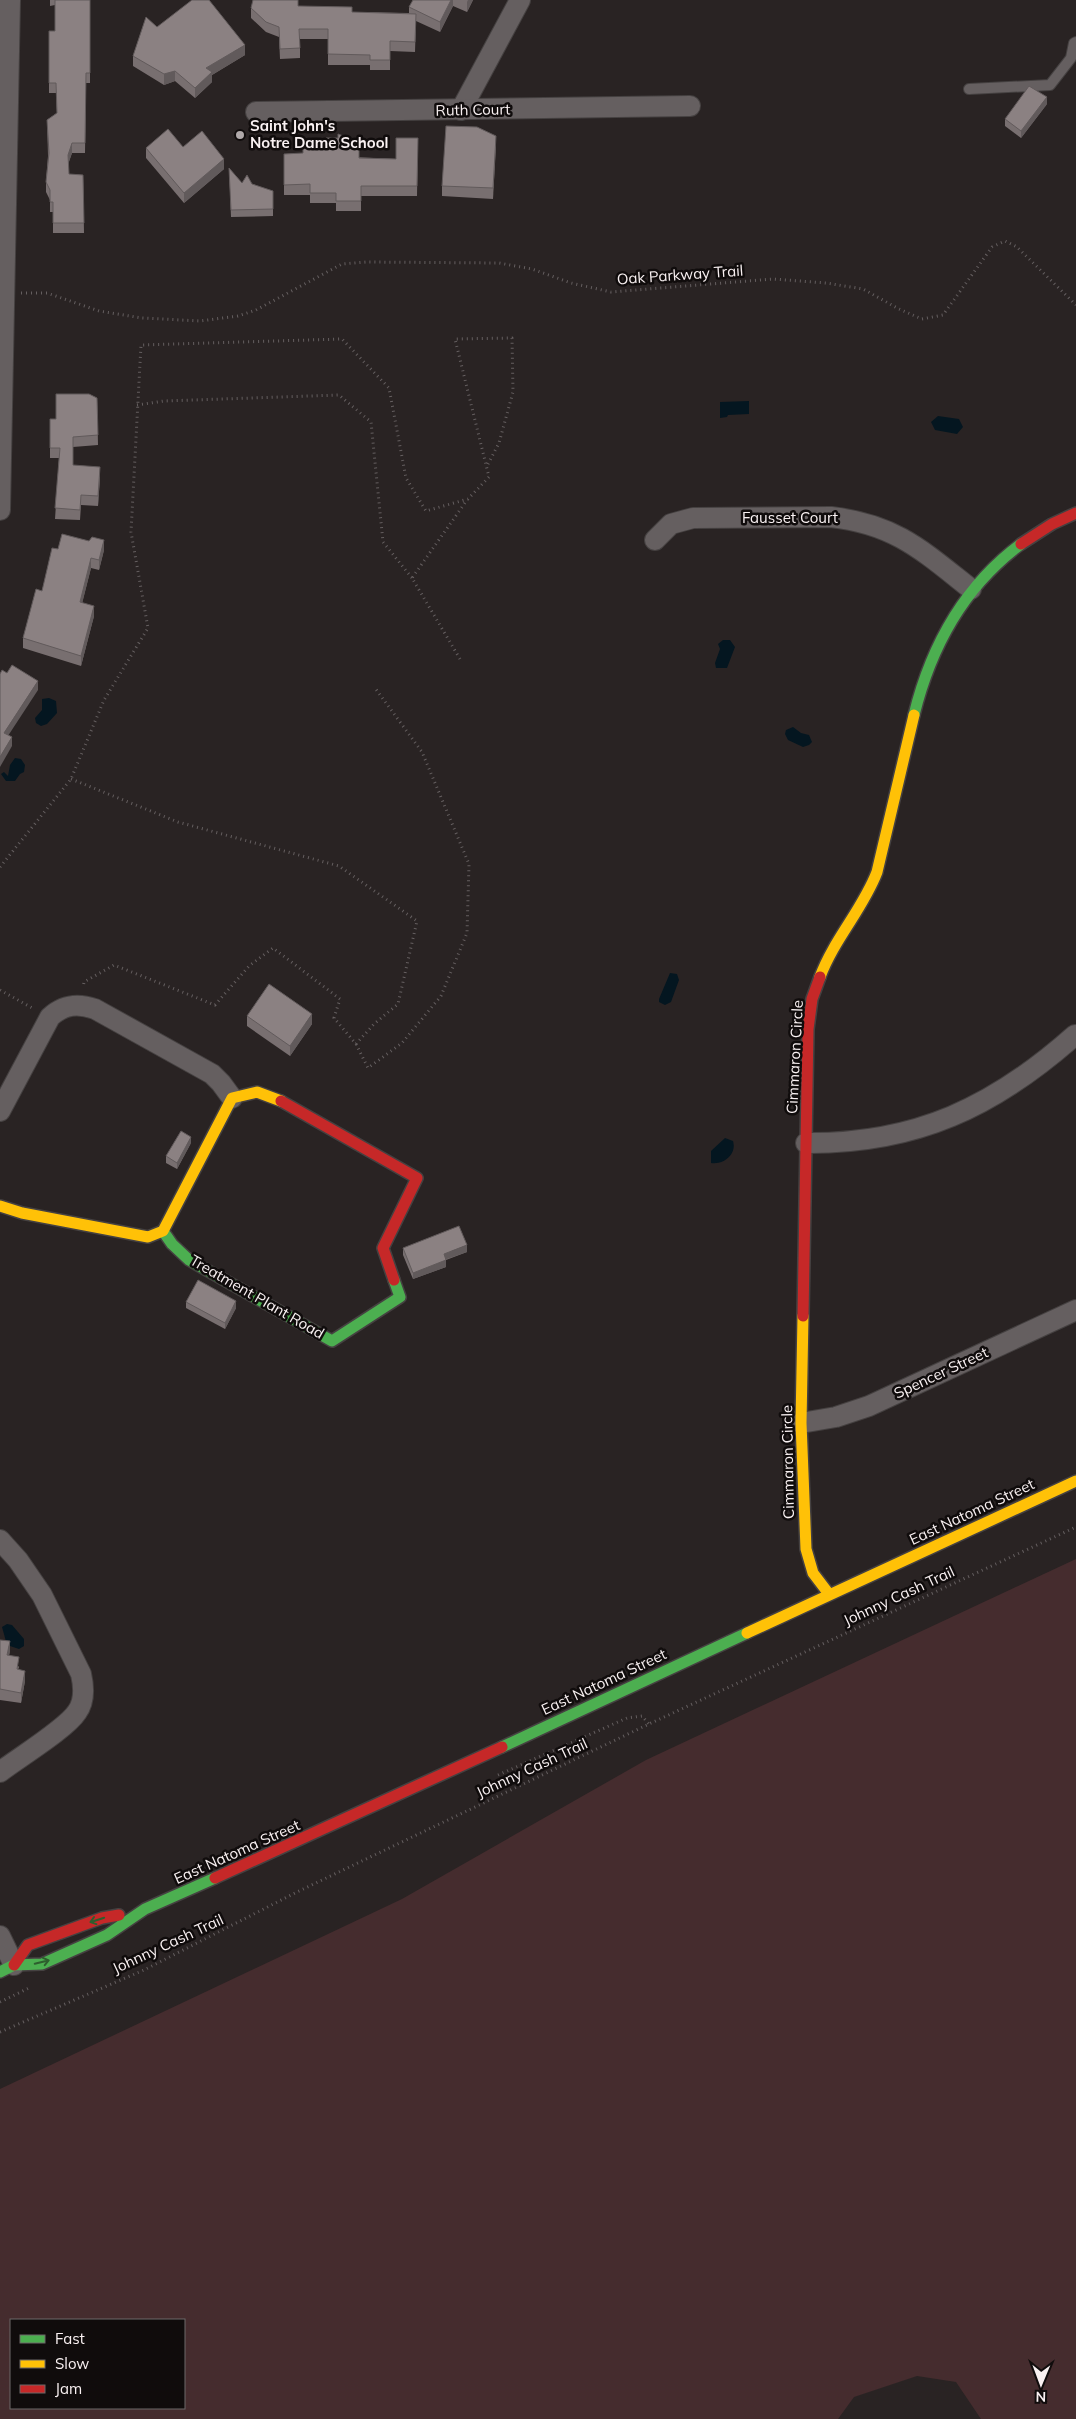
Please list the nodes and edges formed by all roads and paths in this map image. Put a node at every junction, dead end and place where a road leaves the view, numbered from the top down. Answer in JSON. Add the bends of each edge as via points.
{"nodes":[{"id":1,"x":10,"y":0,"type":"edge"},
{"id":2,"x":520,"y":0,"type":"edge"},
{"id":3,"x":1076,"y":42,"type":"edge"},
{"id":4,"x":969,"y":89,"type":"dead end"},
{"id":5,"x":690,"y":106,"type":"dead end"},
{"id":6,"x":461,"y":110,"type":"junction"},
{"id":7,"x":256,"y":112,"type":"dead end"},
{"id":8,"x":4,"y":123,"type":"edge"},
{"id":9,"x":25,"y":293,"type":"dead end"},
{"id":10,"x":1076,"y":305,"type":"edge"},
{"id":11,"x":137,"y":405,"type":"junction"},
{"id":12,"x":486,"y":466,"type":"junction"},
{"id":13,"x":468,"y":499,"type":"junction"},
{"id":14,"x":0,"y":510,"type":"edge"},
{"id":15,"x":1076,"y":513,"type":"edge"},
{"id":16,"x":655,"y":540,"type":"dead end"},
{"id":17,"x":412,"y":578,"type":"junction"},
{"id":18,"x":972,"y":589,"type":"junction"},
{"id":19,"x":460,"y":659,"type":"dead end"},
{"id":20,"x":375,"y":688,"type":"dead end"},
{"id":21,"x":71,"y":779,"type":"junction"},
{"id":22,"x":0,"y":867,"type":"edge"},
{"id":23,"x":0,"y":990,"type":"edge"},
{"id":24,"x":82,"y":1004,"type":"junction"},
{"id":25,"x":50,"y":1017,"type":"junction"},
{"id":26,"x":1075,"y":1035,"type":"edge"},
{"id":27,"x":356,"y":1044,"type":"junction"},
{"id":28,"x":232,"y":1098,"type":"junction"},
{"id":29,"x":0,"y":1111,"type":"edge"},
{"id":30,"x":806,"y":1143,"type":"junction"},
{"id":31,"x":0,"y":1206,"type":"edge"},
{"id":32,"x":163,"y":1231,"type":"junction"},
{"id":33,"x":1076,"y":1310,"type":"edge"},
{"id":34,"x":801,"y":1423,"type":"junction"},
{"id":35,"x":1076,"y":1481,"type":"edge"},
{"id":36,"x":1076,"y":1527,"type":"edge"},
{"id":37,"x":0,"y":1540,"type":"edge"},
{"id":38,"x":829,"y":1594,"type":"junction"},
{"id":39,"x":0,"y":1772,"type":"edge"},
{"id":40,"x":145,"y":1909,"type":"junction"},
{"id":41,"x":0,"y":1936,"type":"edge"},
{"id":42,"x":7,"y":1969,"type":"edge"},
{"id":43,"x":0,"y":2032,"type":"edge"}],
"edges":[{"from":1,"to":8,"type":"street"},
{"from":2,"to":6,"type":"street"},
{"from":3,"to":4,"type":"lane","via":[[1071,58],[1050,85]]},
{"from":5,"to":6,"type":"street","name":"Ruth Court"},
{"from":6,"to":7,"type":"street","name":"Ruth Court"},
{"from":8,"to":14,"type":"street"},
{"from":9,"to":10,"type":"path","name":"Oak Parkway Trail","via":[[47,293],[99,311],[142,318],[200,321],[256,310],[342,264],[499,263],[611,292],[773,279],[826,283],[863,288],[899,310],[922,319],[943,316],[992,247],[1005,240],[1017,247]]},
{"from":11,"to":13,"type":"path","via":[[141,345],[342,338],[389,388],[406,478],[426,511]]},
{"from":11,"to":17,"type":"path","via":[[164,401],[339,395],[370,422],[383,542]]},
{"from":11,"to":21,"type":"path","via":[[131,532],[148,628],[104,700]]},
{"from":12,"to":12,"type":"path","via":[[455,339],[512,338],[513,392],[499,442]]},
{"from":12,"to":13,"type":"path","via":[[489,477]]},
{"from":13,"to":17,"type":"path"},
{"from":15,"to":18,"type":"street","name":"Cimmaron Circle","via":[[1028,538],[996,563]]},
{"from":16,"to":18,"type":"street","name":"Fausset Court","via":[[671,524],[693,518],[848,519],[899,535]]},
{"from":17,"to":19,"type":"path"},
{"from":18,"to":30,"type":"street","name":"Cimmaron Circle","via":[[941,636],[931,661],[878,870],[826,961],[812,996],[808,1029]]},
{"from":20,"to":27,"type":"path","via":[[422,752],[469,864],[467,933],[441,996],[402,1043],[368,1068]]},
{"from":21,"to":22,"type":"path"},
{"from":21,"to":27,"type":"path","via":[[178,822],[339,866],[417,921],[398,1004]]},
{"from":23,"to":25,"type":"path"},
{"from":24,"to":25,"type":"street","via":[[69,1005]]},
{"from":24,"to":27,"type":"path","via":[[84,982],[114,965],[215,1004],[249,966],[273,948],[340,999],[334,1018]]},
{"from":24,"to":28,"type":"street","via":[[212,1074]]},
{"from":25,"to":29,"type":"street"},
{"from":26,"to":30,"type":"street","via":[[1014,1084],[943,1120],[879,1137],[840,1143]]},
{"from":28,"to":32,"type":"street"},
{"from":28,"to":32,"type":"street","name":"Treatment Plant Road","via":[[257,1092],[272,1096],[417,1178],[383,1248],[400,1297],[332,1341],[189,1260]]},
{"from":30,"to":34,"type":"street","name":"Cimmaron Circle"},
{"from":31,"to":32,"type":"street","via":[[139,1236],[148,1237]]},
{"from":33,"to":34,"type":"street","name":"Spencer Street","via":[[869,1406],[836,1417]]},
{"from":34,"to":38,"type":"street","name":"Cimmaron Circle","via":[[806,1549],[813,1573]]},
{"from":35,"to":38,"type":"street","name":"East Natoma Street"},
{"from":36,"to":43,"type":"path","name":"Johnny Cash Trail","via":[[649,1724],[306,1888],[144,1970]]},
{"from":37,"to":39,"type":"street","via":[[42,1595],[81,1674],[83,1698],[68,1723]]},
{"from":38,"to":40,"type":"street","name":"East Natoma Street","via":[[277,1852]]},
{"from":42,"to":40,"type":"street","name":"East Natoma Street","one_way":true,"via":[[42,1964],[107,1935]]},
{"from":40,"to":42,"type":"street","name":"East Natoma Street","one_way":true,"via":[[102,1918],[28,1945]]},
{"from":41,"to":42,"type":"street"}]}
